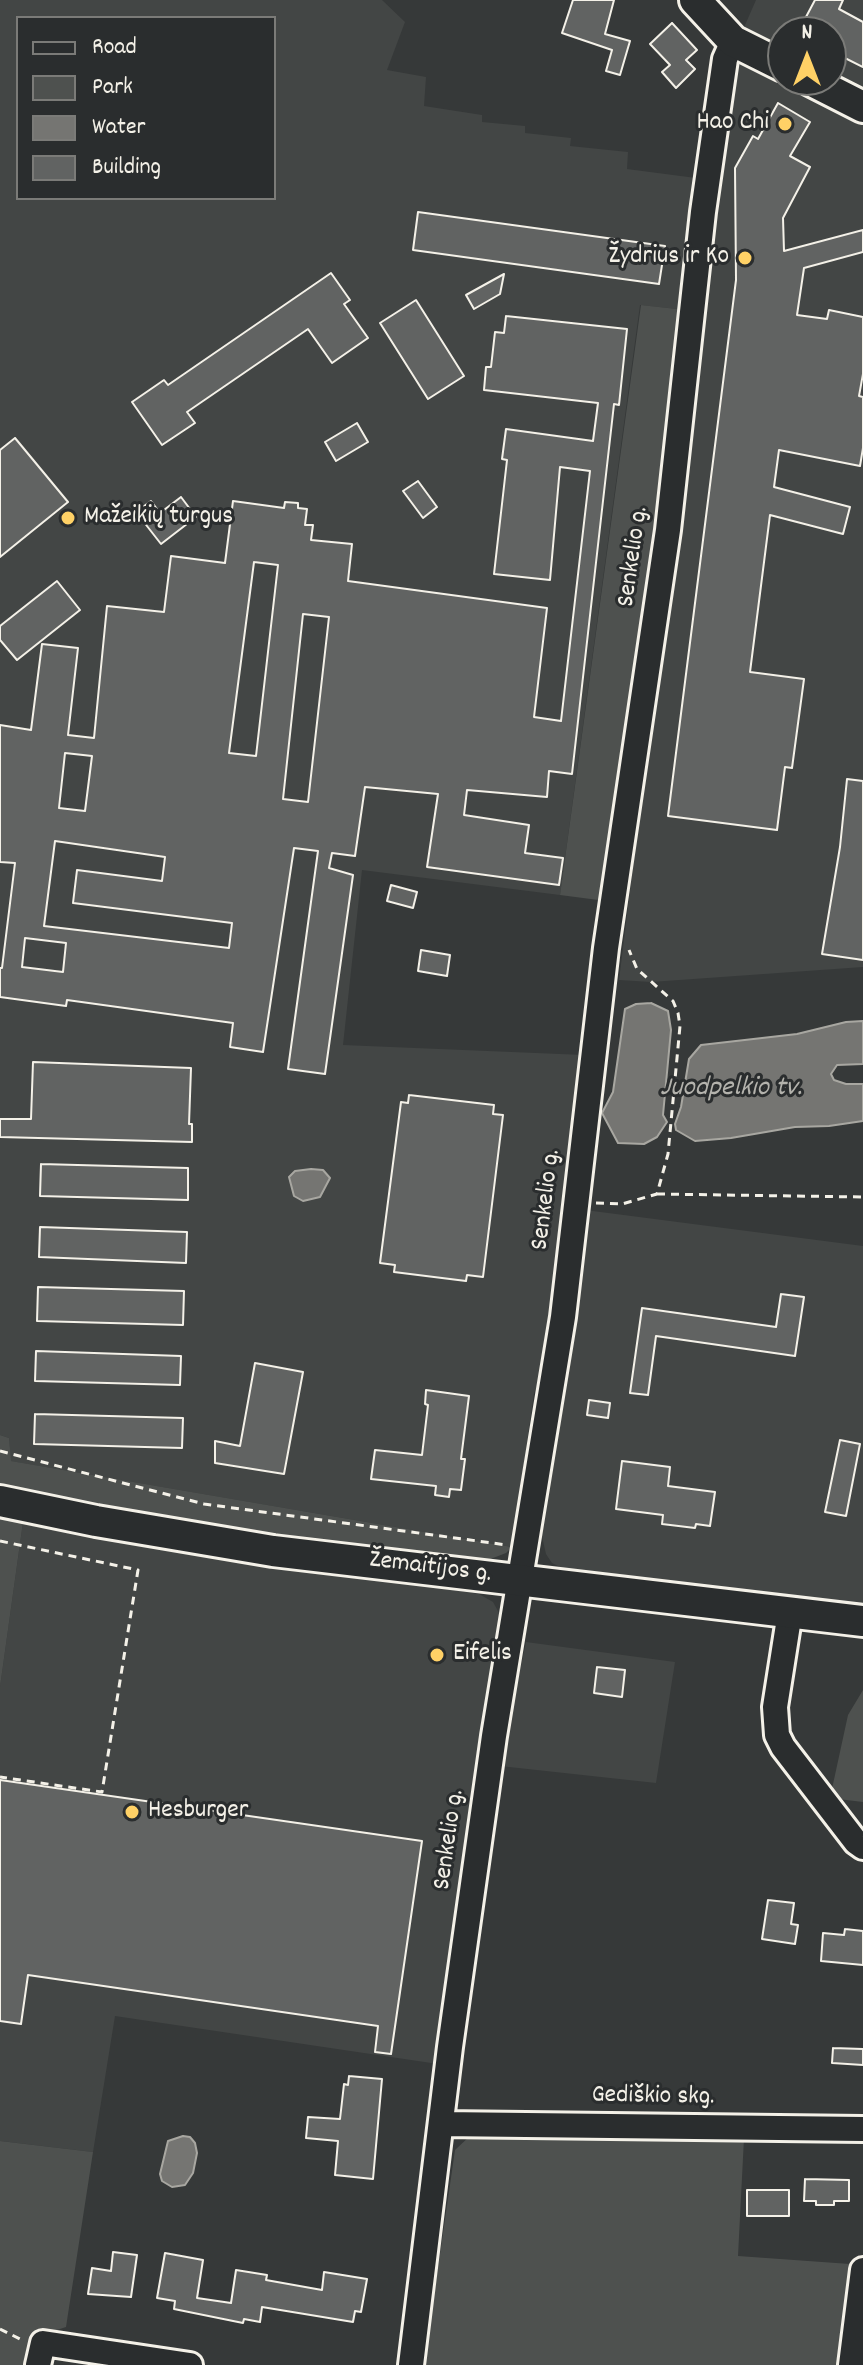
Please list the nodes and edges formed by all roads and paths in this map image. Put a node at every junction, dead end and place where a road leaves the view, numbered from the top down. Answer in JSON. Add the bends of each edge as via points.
{"nodes":[{"id":1,"x":695,"y":0,"type":"edge"},
{"id":2,"x":733,"y":41,"type":"junction"},
{"id":3,"x":767,"y":58,"type":"edge"},
{"id":4,"x":841,"y":96,"type":"edge"},
{"id":5,"x":863,"y":107,"type":"edge"},
{"id":6,"x":629,"y":950,"type":"dead end"},
{"id":7,"x":657,"y":1194,"type":"junction"},
{"id":8,"x":863,"y":1197,"type":"edge"},
{"id":9,"x":576,"y":1201,"type":"junction"},
{"id":10,"x":0,"y":1451,"type":"edge"},
{"id":11,"x":0,"y":1501,"type":"edge"},
{"id":12,"x":0,"y":1541,"type":"edge"},
{"id":13,"x":524,"y":1547,"type":"junction"},
{"id":14,"x":518,"y":1580,"type":"junction"},
{"id":15,"x":790,"y":1612,"type":"junction"},
{"id":16,"x":863,"y":1621,"type":"edge"},
{"id":17,"x":0,"y":1777,"type":"edge"},
{"id":18,"x":863,"y":1847,"type":"edge"},
{"id":19,"x":442,"y":2124,"type":"junction"},
{"id":20,"x":863,"y":2129,"type":"edge"},
{"id":21,"x":863,"y":2270,"type":"edge"},
{"id":22,"x":0,"y":2329,"type":"edge"},
{"id":23,"x":40,"y":2354,"type":"edge"},
{"id":24,"x":190,"y":2365,"type":"edge"},
{"id":25,"x":411,"y":2365,"type":"edge"},
{"id":26,"x":851,"y":2365,"type":"edge"}],
"edges":[{"from":1,"to":2,"type":"main road"},
{"from":2,"to":3,"type":"main road"},
{"from":2,"to":9,"type":"street","name":"Senkelio g.","via":[[725,59],[703,212],[668,530]]},
{"from":4,"to":5,"type":"main road"},
{"from":6,"to":7,"type":"path","via":[[637,969],[673,1001],[680,1026],[668,1154]]},
{"from":7,"to":8,"type":"path"},
{"from":7,"to":9,"type":"path","via":[[622,1204]]},
{"from":9,"to":13,"type":"street","name":"Senkelio g.","via":[[563,1317]]},
{"from":10,"to":13,"type":"path","via":[[204,1504]]},
{"from":11,"to":14,"type":"main road","name":"Žemaitijos g.","via":[[273,1551]]},
{"from":12,"to":17,"type":"path","via":[[138,1570],[102,1792]]},
{"from":13,"to":14,"type":"street","name":"Senkelio g."},
{"from":14,"to":15,"type":"main road","name":"Žemaitijos g."},
{"from":14,"to":19,"type":"street","name":"Senkelio g."},
{"from":15,"to":16,"type":"main road","name":"Žemaitijos g."},
{"from":15,"to":18,"type":"street","via":[[775,1707],[777,1735]]},
{"from":19,"to":20,"type":"street","name":"Gediškio skg."},
{"from":19,"to":25,"type":"street","name":"Senkelio g."},
{"from":21,"to":26,"type":"street"},
{"from":22,"to":23,"type":"path"},
{"from":23,"to":24,"type":"street"}]}
